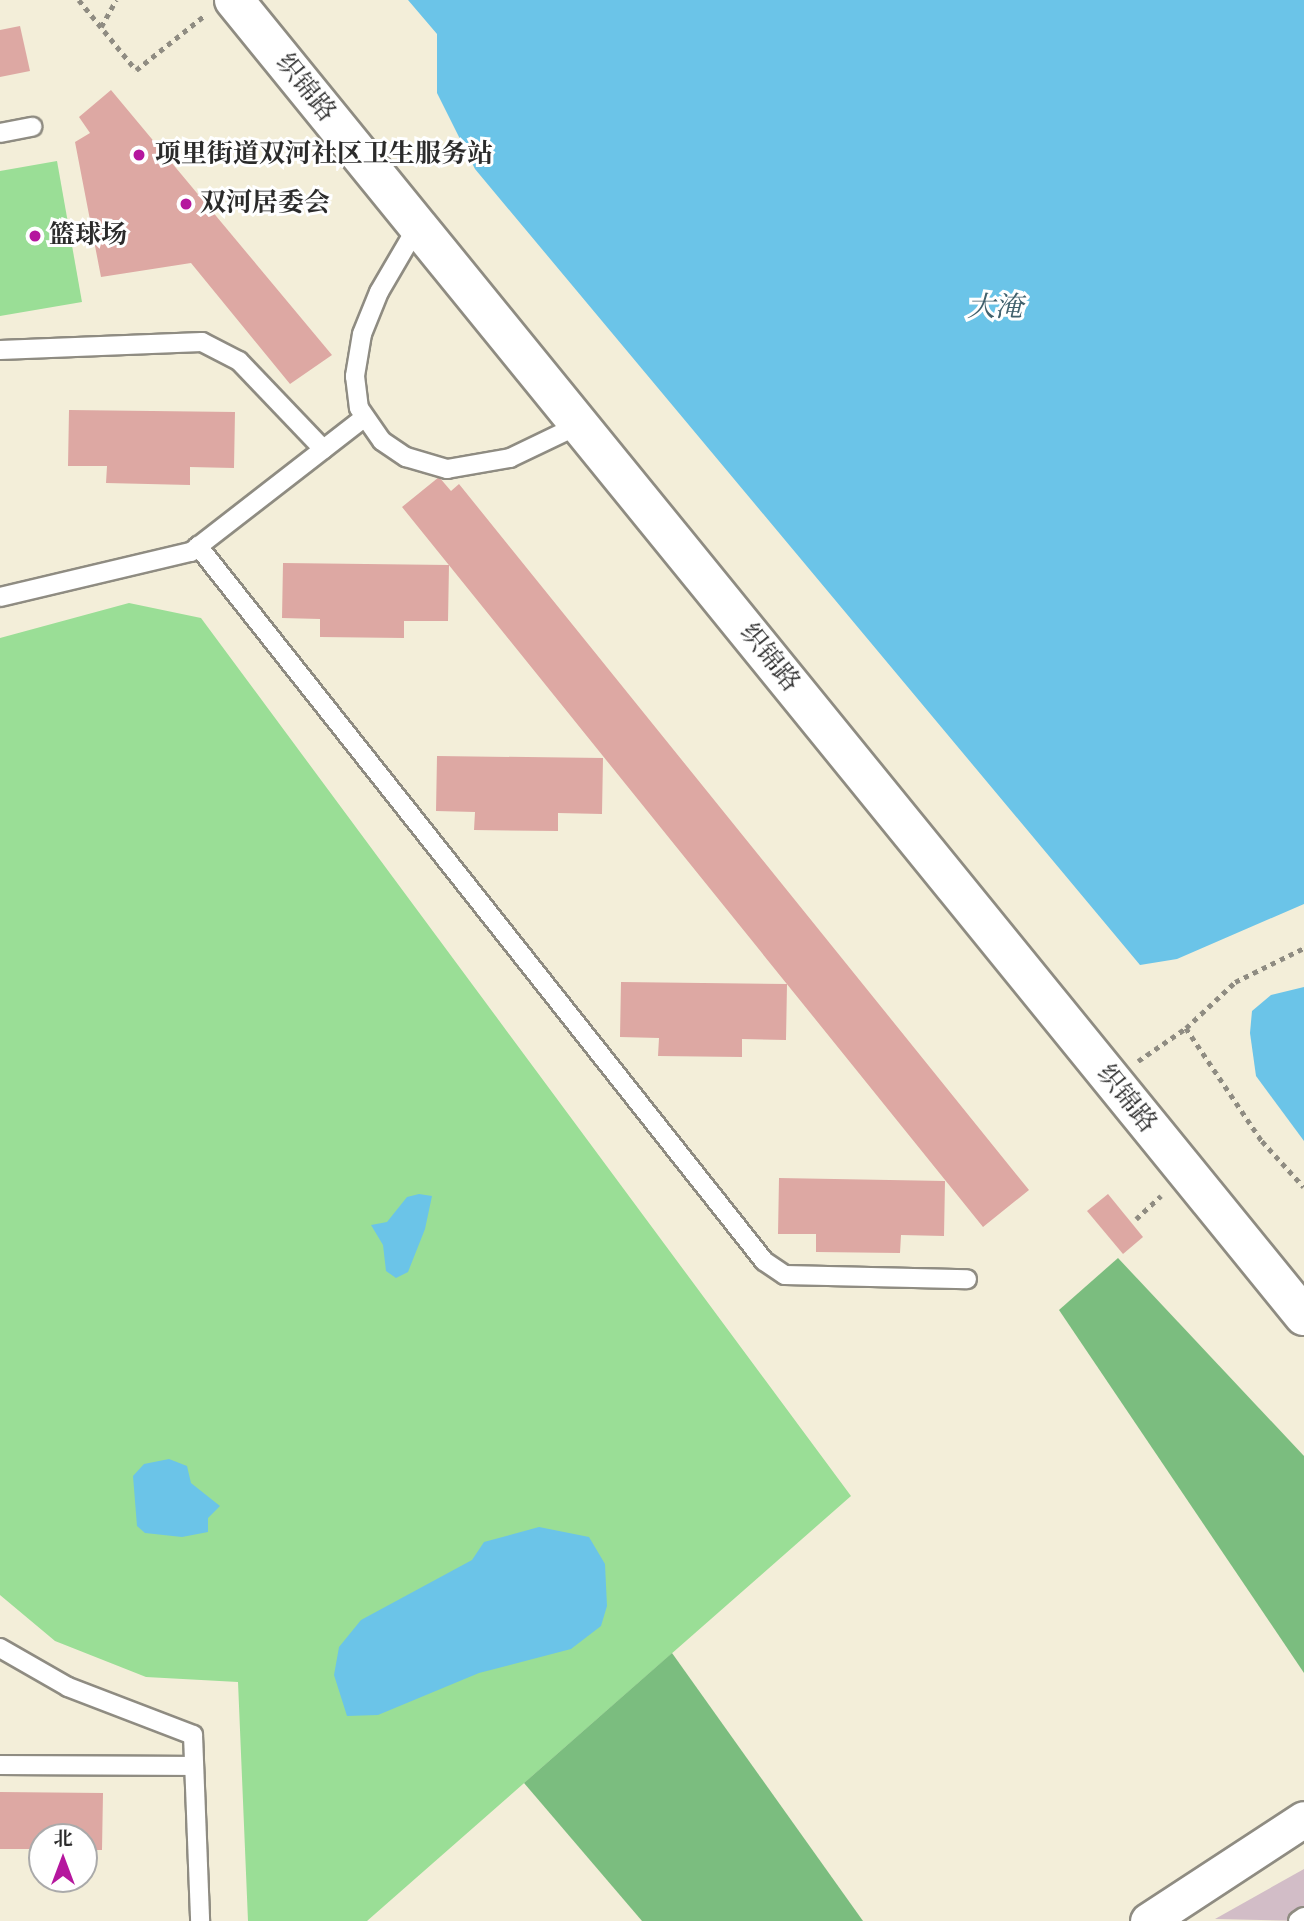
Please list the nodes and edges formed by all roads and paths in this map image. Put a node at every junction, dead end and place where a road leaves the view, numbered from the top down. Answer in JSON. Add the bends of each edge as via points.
{"nodes":[{"id":1,"x":79,"y":0,"type":"edge"},
{"id":2,"x":117,"y":0,"type":"edge"},
{"id":3,"x":224,"y":4,"type":"edge"},
{"id":4,"x":101,"y":27,"type":"junction"},
{"id":5,"x":32,"y":127,"type":"dead end"},
{"id":6,"x":0,"y":132,"type":"edge"},
{"id":7,"x":417,"y":227,"type":"junction"},
{"id":8,"x":0,"y":350,"type":"edge"},
{"id":9,"x":365,"y":417,"type":"junction"},
{"id":10,"x":579,"y":425,"type":"junction"},
{"id":11,"x":323,"y":449,"type":"junction"},
{"id":12,"x":198,"y":546,"type":"junction"},
{"id":13,"x":0,"y":597,"type":"edge"},
{"id":14,"x":1304,"y":948,"type":"edge"},
{"id":15,"x":1186,"y":1028,"type":"junction"},
{"id":16,"x":1110,"y":1079,"type":"junction"},
{"id":17,"x":1304,"y":1187,"type":"edge"},
{"id":18,"x":967,"y":1279,"type":"dead end"},
{"id":19,"x":1304,"y":1316,"type":"edge"},
{"id":20,"x":0,"y":1648,"type":"edge"},
{"id":21,"x":0,"y":1765,"type":"edge"},
{"id":22,"x":194,"y":1766,"type":"junction"},
{"id":23,"x":1304,"y":1819,"type":"edge"},
{"id":24,"x":1166,"y":1917,"type":"edge"},
{"id":25,"x":1304,"y":1917,"type":"edge"},
{"id":26,"x":200,"y":1921,"type":"edge"},
{"id":27,"x":1298,"y":1921,"type":"edge"}],
"edges":[{"from":1,"to":4,"type":"path"},
{"from":2,"to":4,"type":"path"},
{"from":3,"to":4,"type":"path","via":[[136,70]]},
{"from":3,"to":7,"type":"street","name":"织锦路"},
{"from":5,"to":6,"type":"lane"},
{"from":7,"to":9,"type":"lane","via":[[379,292],[362,334],[355,376],[359,408]]},
{"from":7,"to":10,"type":"street","name":"织锦路"},
{"from":8,"to":11,"type":"lane","via":[[202,342],[239,361]]},
{"from":9,"to":10,"type":"lane","via":[[382,441],[406,457],[447,469],[510,458]]},
{"from":9,"to":11,"type":"lane"},
{"from":10,"to":16,"type":"street","name":"织锦路"},
{"from":11,"to":12,"type":"lane"},
{"from":12,"to":13,"type":"lane","via":[[191,552]]},
{"from":12,"to":18,"type":"lane","via":[[764,1261],[785,1275]]},
{"from":14,"to":15,"type":"path","via":[[1235,982]]},
{"from":15,"to":16,"type":"path"},
{"from":15,"to":17,"type":"path","via":[[1262,1141]]},
{"from":16,"to":19,"type":"street","name":"织锦路"},
{"from":20,"to":22,"type":"lane","via":[[68,1688],[193,1735]]},
{"from":21,"to":22,"type":"lane"},
{"from":22,"to":26,"type":"lane"},
{"from":23,"to":24,"type":"street"},
{"from":25,"to":27,"type":"lane"}]}
